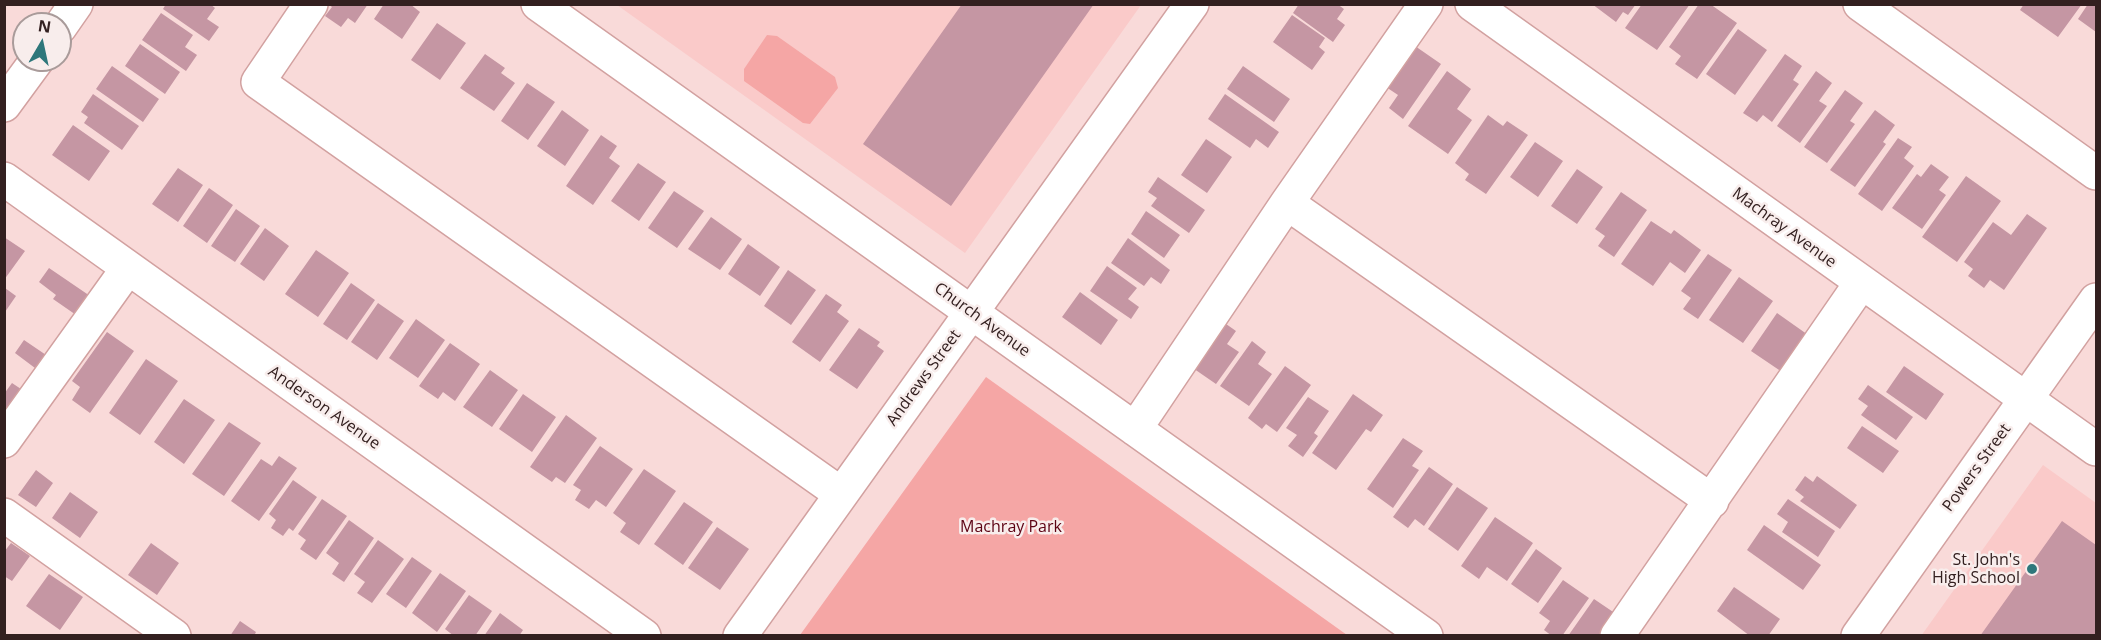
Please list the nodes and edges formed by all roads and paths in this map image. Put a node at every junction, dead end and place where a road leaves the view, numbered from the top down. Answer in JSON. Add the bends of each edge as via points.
{"nodes":[{"id":1,"x":311,"y":4,"type":"edge"},
{"id":2,"x":538,"y":4,"type":"edge"},
{"id":3,"x":1192,"y":4,"type":"edge"},
{"id":4,"x":1426,"y":4,"type":"edge"},
{"id":5,"x":1472,"y":4,"type":"edge"},
{"id":6,"x":1860,"y":4,"type":"edge"},
{"id":7,"x":28,"y":72,"type":"edge"},
{"id":8,"x":4,"y":105,"type":"edge"},
{"id":9,"x":2097,"y":173,"type":"edge"},
{"id":10,"x":4,"y":180,"type":"edge"},
{"id":11,"x":1287,"y":203,"type":"junction"},
{"id":12,"x":128,"y":268,"type":"junction"},
{"id":13,"x":1861,"y":283,"type":"junction"},
{"id":14,"x":2097,"y":300,"type":"edge"},
{"id":15,"x":971,"y":312,"type":"junction"},
{"id":16,"x":2026,"y":399,"type":"junction"},
{"id":17,"x":1135,"y":429,"type":"junction"},
{"id":18,"x":4,"y":441,"type":"edge"},
{"id":19,"x":2097,"y":449,"type":"edge"},
{"id":20,"x":841,"y":494,"type":"junction"},
{"id":21,"x":1712,"y":501,"type":"junction"},
{"id":22,"x":4,"y":515,"type":"edge"},
{"id":23,"x":174,"y":636,"type":"edge"},
{"id":24,"x":644,"y":636,"type":"edge"},
{"id":25,"x":740,"y":636,"type":"edge"},
{"id":26,"x":1426,"y":636,"type":"edge"},
{"id":27,"x":1617,"y":636,"type":"edge"},
{"id":28,"x":1858,"y":636,"type":"edge"}],
"edges":[{"from":1,"to":20,"type":"street","via":[[258,82]]},
{"from":2,"to":15,"type":"street","name":"Church Avenue"},
{"from":3,"to":15,"type":"street","name":"Andrews Street"},
{"from":4,"to":11,"type":"street"},
{"from":5,"to":13,"type":"street","name":"Machray Avenue"},
{"from":6,"to":9,"type":"street"},
{"from":7,"to":8,"type":"street"},
{"from":10,"to":12,"type":"street","name":"Anderson Avenue"},
{"from":11,"to":17,"type":"street"},
{"from":11,"to":21,"type":"street"},
{"from":12,"to":18,"type":"street"},
{"from":12,"to":24,"type":"street","name":"Anderson Avenue"},
{"from":13,"to":16,"type":"street","name":"Machray Avenue"},
{"from":13,"to":21,"type":"street"},
{"from":14,"to":16,"type":"street","name":"Powers Street"},
{"from":15,"to":17,"type":"street","name":"Church Avenue"},
{"from":15,"to":20,"type":"street","name":"Andrews Street"},
{"from":16,"to":19,"type":"street","name":"Machray Avenue"},
{"from":16,"to":28,"type":"street","name":"Powers Street"},
{"from":17,"to":26,"type":"street","name":"Church Avenue"},
{"from":20,"to":25,"type":"street","name":"Andrews Street"},
{"from":21,"to":27,"type":"street"},
{"from":22,"to":23,"type":"street"}]}
